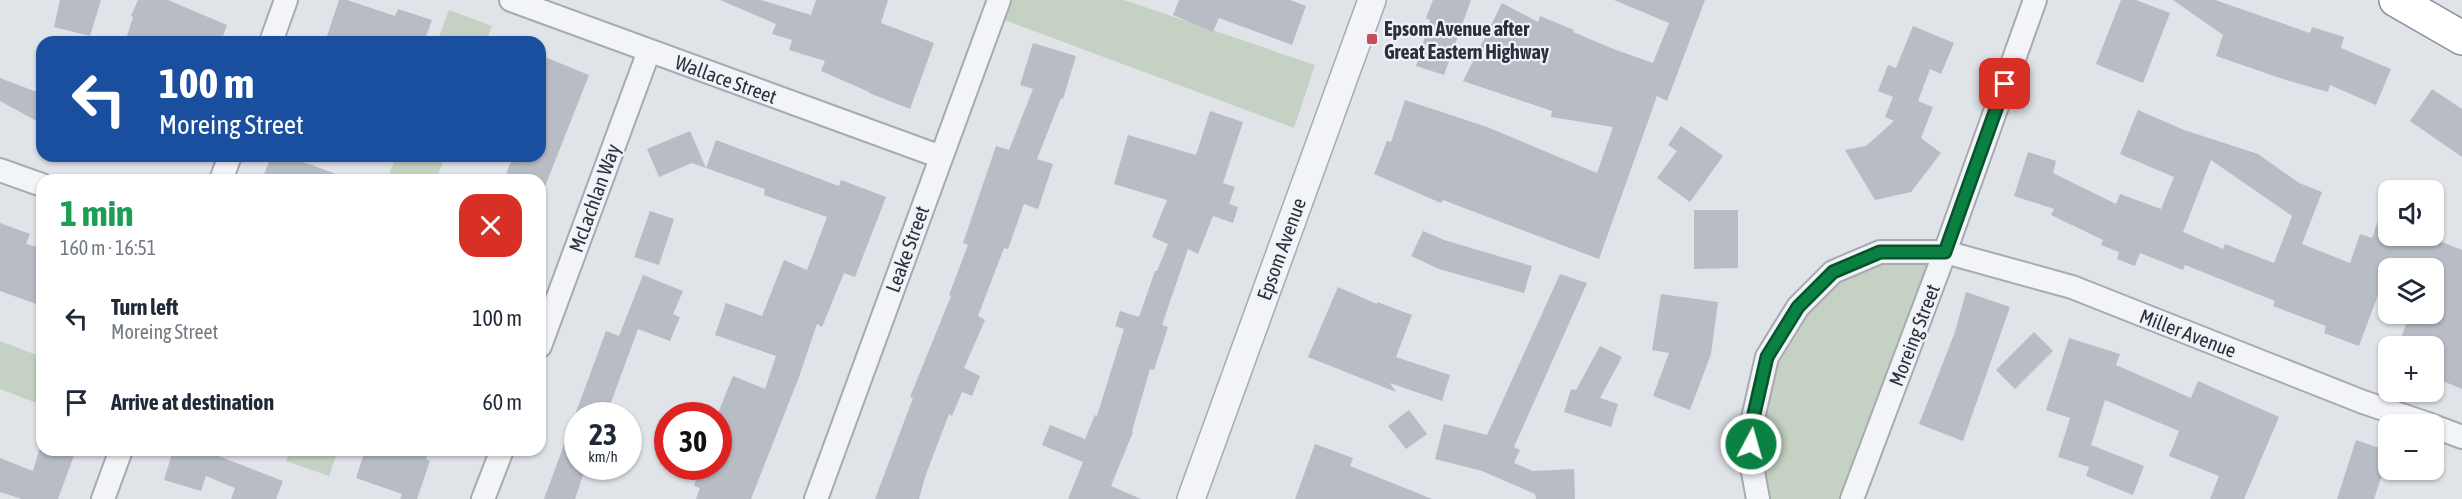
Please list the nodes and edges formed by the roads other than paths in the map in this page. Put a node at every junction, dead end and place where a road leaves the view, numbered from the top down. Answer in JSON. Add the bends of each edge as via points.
{"nodes":[{"id":1,"x":286,"y":0,"type":"edge"},
{"id":2,"x":511,"y":0,"type":"edge"},
{"id":3,"x":999,"y":0,"type":"edge"},
{"id":4,"x":1372,"y":0,"type":"edge"},
{"id":5,"x":2035,"y":0,"type":"edge"},
{"id":6,"x":2396,"y":0,"type":"edge"},
{"id":7,"x":2419,"y":0,"type":"edge"},
{"id":8,"x":2462,"y":25,"type":"edge"},
{"id":9,"x":273,"y":36,"type":"edge"},
{"id":10,"x":2462,"y":38,"type":"edge"},
{"id":11,"x":649,"y":51,"type":"junction"},
{"id":12,"x":941,"y":157,"type":"junction"},
{"id":13,"x":0,"y":170,"type":"edge"},
{"id":14,"x":36,"y":183,"type":"edge"},
{"id":15,"x":1945,"y":252,"type":"junction"},
{"id":16,"x":546,"y":330,"type":"edge"},
{"id":17,"x":2398,"y":414,"type":"edge"},
{"id":18,"x":2444,"y":430,"type":"edge"},
{"id":19,"x":2462,"y":437,"type":"edge"},
{"id":20,"x":119,"y":456,"type":"edge"},
{"id":21,"x":500,"y":456,"type":"edge"},
{"id":22,"x":103,"y":499,"type":"edge"},
{"id":23,"x":483,"y":499,"type":"edge"},
{"id":24,"x":816,"y":499,"type":"edge"},
{"id":25,"x":1191,"y":499,"type":"edge"},
{"id":26,"x":1758,"y":499,"type":"edge"},
{"id":27,"x":1852,"y":499,"type":"edge"}],
"edges":[{"from":1,"to":9,"type":"street"},
{"from":2,"to":11,"type":"street","name":"Wallace Street"},
{"from":3,"to":12,"type":"street","name":"Leake Street"},
{"from":4,"to":25,"type":"street","name":"Epsom Avenue"},
{"from":5,"to":15,"type":"street","name":"Moreing Street"},
{"from":6,"to":10,"type":"highway"},
{"from":7,"to":8,"type":"highway"},
{"from":11,"to":12,"type":"street","name":"Wallace Street"},
{"from":11,"to":16,"type":"street","name":"McLachlan Way"},
{"from":12,"to":24,"type":"street","name":"Leake Street"},
{"from":13,"to":14,"type":"street"},
{"from":15,"to":17,"type":"street","name":"Miller Avenue","via":[[2072,287]]},
{"from":15,"to":26,"type":"street","name":"Miller Avenue","via":[[1880,252],[1833,272],[1798,307],[1767,357],[1758,393],[1751,427],[1751,461]]},
{"from":15,"to":27,"type":"street","name":"Moreing Street"},
{"from":18,"to":19,"type":"street"},
{"from":20,"to":22,"type":"street"},
{"from":21,"to":23,"type":"street"}]}
